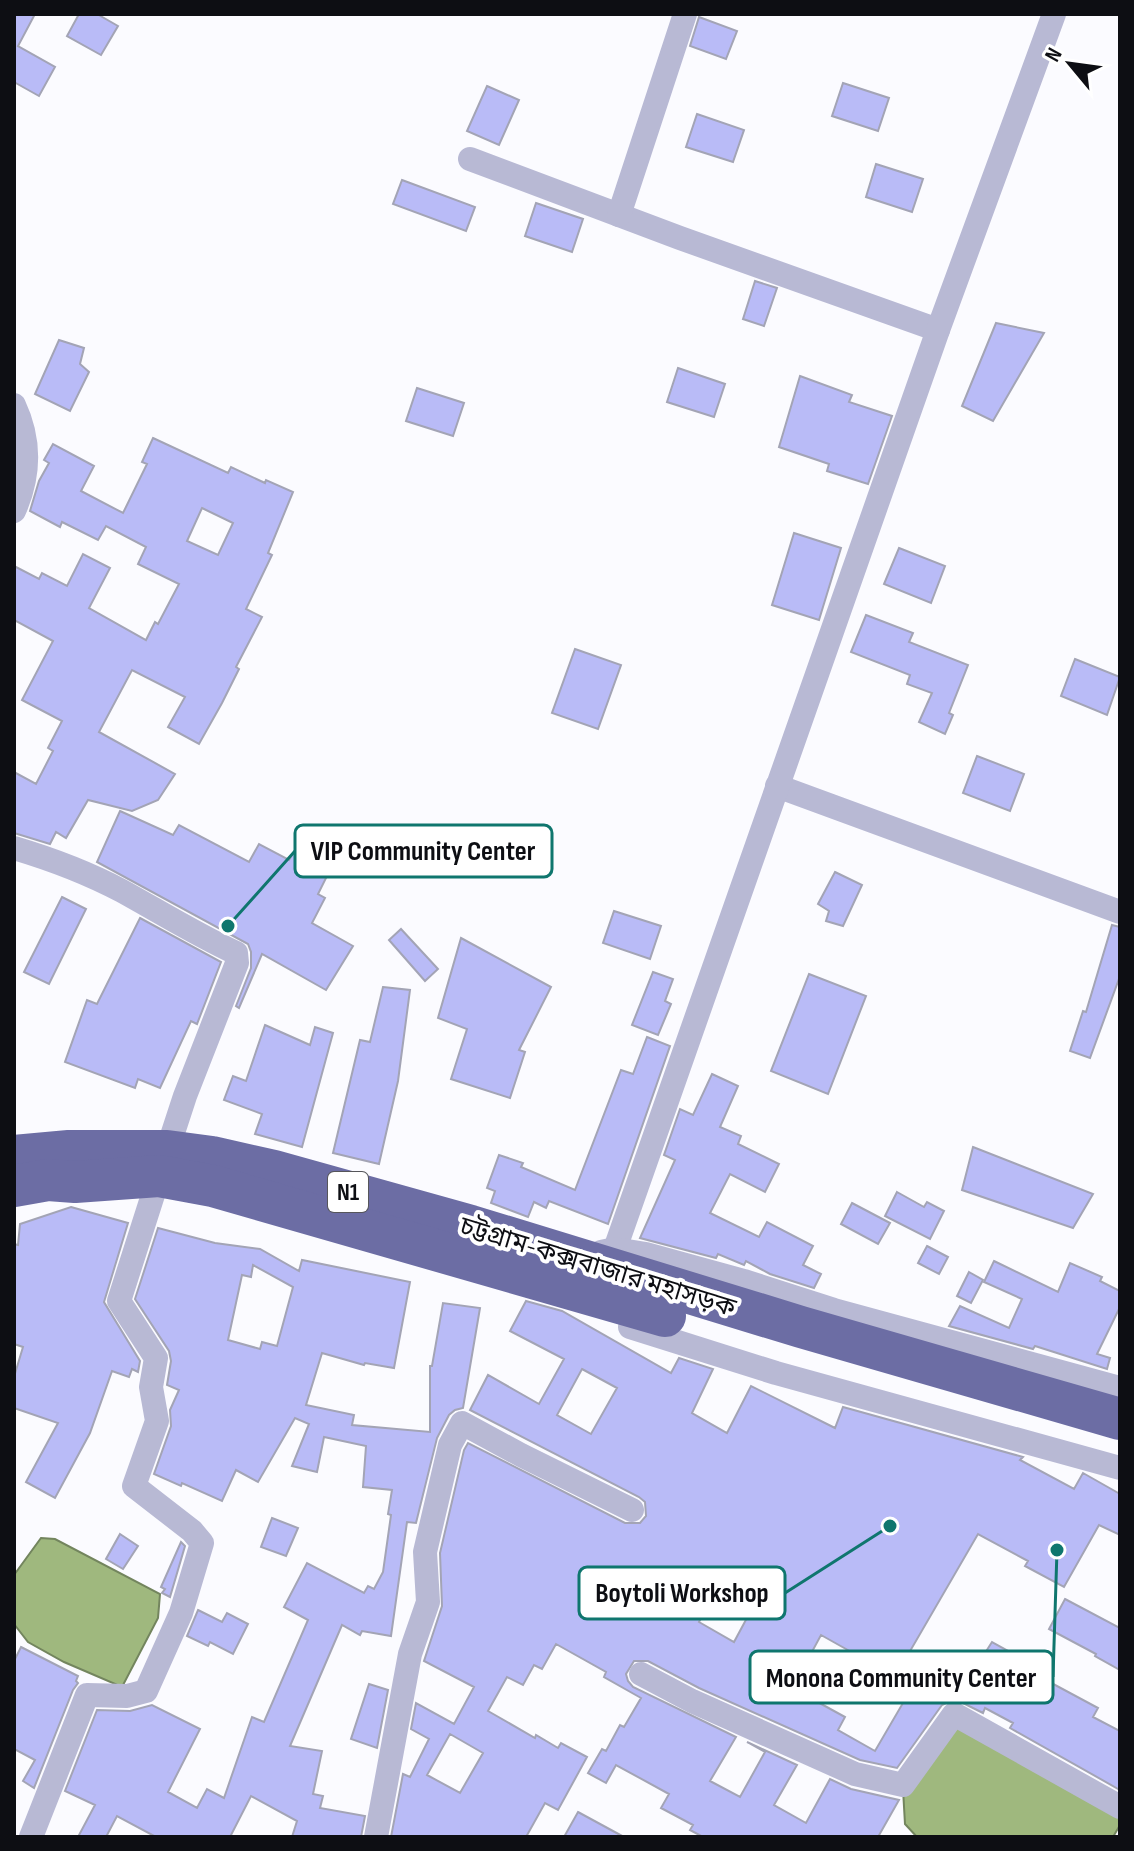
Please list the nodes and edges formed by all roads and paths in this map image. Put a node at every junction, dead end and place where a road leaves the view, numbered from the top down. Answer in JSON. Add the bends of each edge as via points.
{"nodes":[{"id":1,"x":685,"y":14,"type":"edge"},
{"id":2,"x":1054,"y":14,"type":"edge"},
{"id":3,"x":470,"y":159,"type":"dead end"},
{"id":4,"x":619,"y":215,"type":"junction"},
{"id":5,"x":938,"y":330,"type":"junction"},
{"id":6,"x":14,"y":405,"type":"edge"},
{"id":7,"x":14,"y":511,"type":"edge"},
{"id":8,"x":777,"y":786,"type":"junction"},
{"id":9,"x":14,"y":848,"type":"edge"},
{"id":10,"x":1120,"y":912,"type":"edge"},
{"id":11,"x":14,"y":1156,"type":"edge"},
{"id":12,"x":163,"y":1164,"type":"junction"},
{"id":13,"x":14,"y":1166,"type":"edge"},
{"id":14,"x":72,"y":1166,"type":"junction"},
{"id":15,"x":14,"y":1186,"type":"edge"},
{"id":16,"x":14,"y":1205,"type":"edge"},
{"id":17,"x":465,"y":1241,"type":"junction"},
{"id":18,"x":615,"y":1249,"type":"junction"},
{"id":19,"x":571,"y":1257,"type":"junction"},
{"id":20,"x":1120,"y":1388,"type":"edge"},
{"id":21,"x":1120,"y":1419,"type":"edge"},
{"id":22,"x":1120,"y":1445,"type":"edge"},
{"id":23,"x":1120,"y":1468,"type":"edge"},
{"id":24,"x":632,"y":1510,"type":"dead end"},
{"id":25,"x":641,"y":1674,"type":"dead end"},
{"id":26,"x":1120,"y":1807,"type":"edge"},
{"id":27,"x":31,"y":1837,"type":"edge"},
{"id":28,"x":376,"y":1837,"type":"edge"}],
"edges":[{"from":1,"to":4,"type":"street"},
{"from":2,"to":5,"type":"street"},
{"from":3,"to":4,"type":"street"},
{"from":4,"to":5,"type":"street"},
{"from":5,"to":8,"type":"street"},
{"from":6,"to":7,"type":"street","via":[[26,433],[27,468]]},
{"from":8,"to":10,"type":"street"},
{"from":8,"to":18,"type":"street"},
{"from":9,"to":12,"type":"street","via":[[120,890],[236,953],[237,963]]},
{"from":11,"to":14,"type":"highway","number":"N1"},
{"from":12,"to":14,"type":"highway","name":"চট্টগ্রাম-কক্সবাজার মহাসড়ক","number":"N1"},
{"from":12,"to":17,"type":"highway","name":"চট্টগ্রাম-কক্সবাজার মহাসড়ক","number":"N1","via":[[213,1186]]},
{"from":12,"to":27,"type":"street","via":[[119,1301],[156,1358],[151,1387],[157,1421],[134,1486],[202,1543],[181,1613],[146,1691],[87,1695]]},
{"from":13,"to":14,"type":"highway"},
{"from":14,"to":15,"type":"highway","via":[[48,1180]]},
{"from":14,"to":16,"type":"highway","number":"N1"},
{"from":17,"to":19,"type":"highway","name":"চট্টগ্রাম-কক্সবাজার মহাসড়ক","number":"N1"},
{"from":17,"to":22,"type":"highway","name":"চট্টগ্রাম-কক্সবাজার মহাসড়ক","number":"N1"},
{"from":17,"to":23,"type":"street","via":[[491,1281],[506,1288],[776,1373]]},
{"from":18,"to":19,"type":"street"},
{"from":18,"to":20,"type":"street"},
{"from":19,"to":21,"type":"highway","name":"চট্টগ্রাম-কক্সবাজার মহাসড়ক","number":"N1"},
{"from":24,"to":28,"type":"street","via":[[462,1423],[450,1445],[425,1552],[428,1602],[410,1654]]},
{"from":25,"to":26,"type":"street","via":[[855,1774],[903,1785],[954,1714]]}]}
